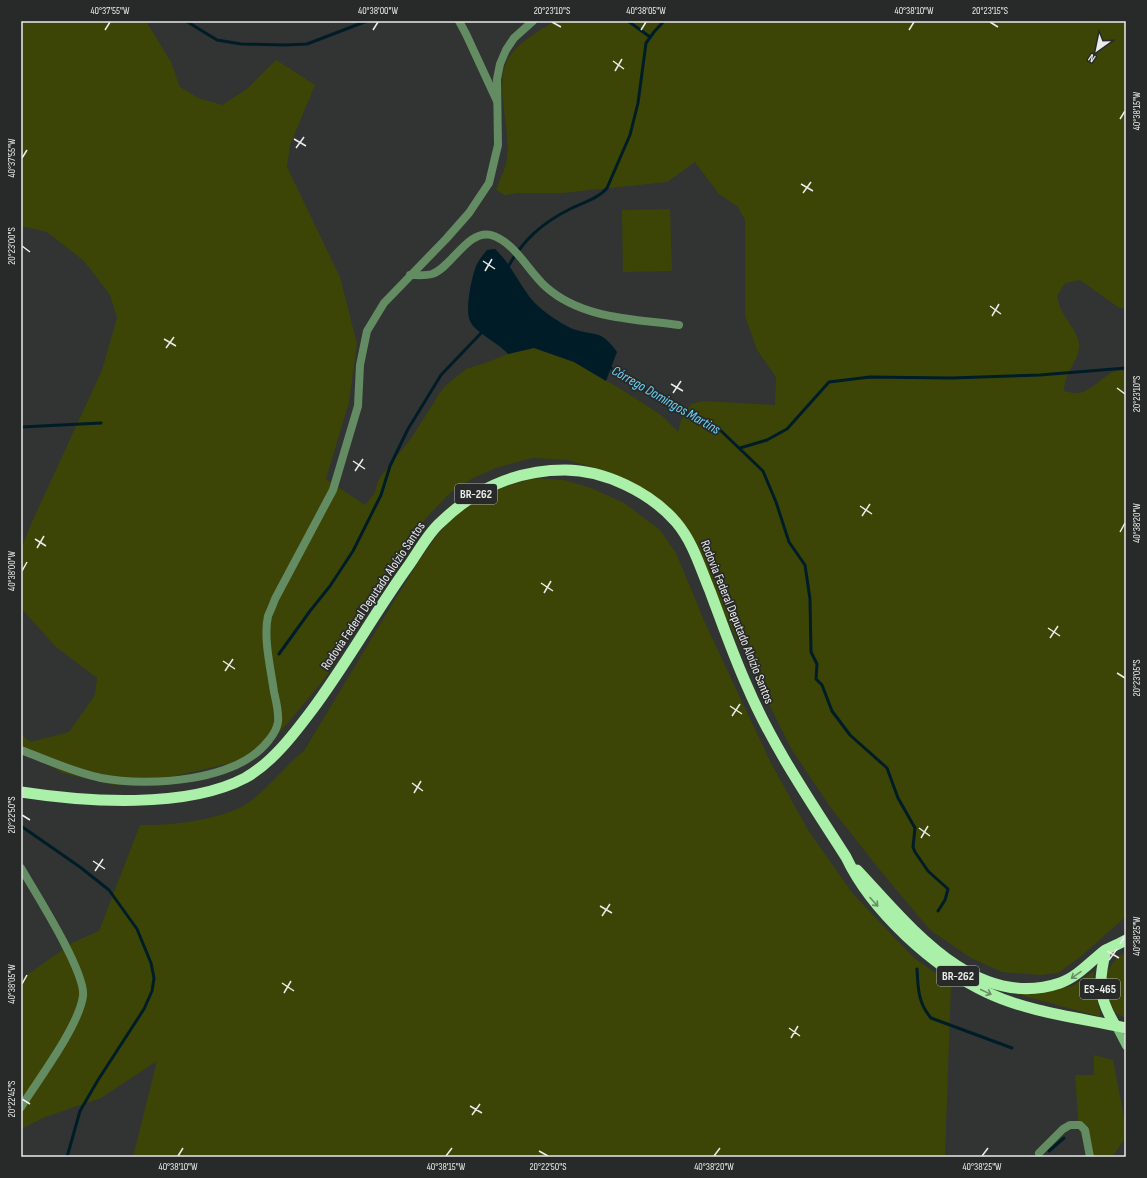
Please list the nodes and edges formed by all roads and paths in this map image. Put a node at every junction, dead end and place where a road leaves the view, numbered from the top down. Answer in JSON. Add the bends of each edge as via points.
{"nodes":[{"id":1,"x":458,"y":21,"type":"edge"},
{"id":2,"x":533,"y":21,"type":"edge"},
{"id":3,"x":498,"y":102,"type":"junction"},
{"id":4,"x":410,"y":275,"type":"junction"},
{"id":5,"x":679,"y":325,"type":"dead end"},
{"id":6,"x":21,"y":750,"type":"edge"},
{"id":7,"x":21,"y":792,"type":"edge"},
{"id":8,"x":846,"y":857,"type":"junction"},
{"id":9,"x":21,"y":868,"type":"edge"},
{"id":10,"x":1126,"y":940,"type":"edge"},
{"id":11,"x":1106,"y":950,"type":"junction"},
{"id":12,"x":1121,"y":1027,"type":"edge"},
{"id":13,"x":1126,"y":1046,"type":"edge"},
{"id":14,"x":21,"y":1107,"type":"edge"},
{"id":15,"x":1039,"y":1153,"type":"dead end"},
{"id":16,"x":1090,"y":1157,"type":"edge"}],
"edges":[{"from":1,"to":3,"type":"street"},
{"from":2,"to":3,"type":"street","via":[[514,38],[503,57],[498,79]]},
{"from":3,"to":4,"type":"street","via":[[498,144],[489,183],[469,213]]},
{"from":4,"to":5,"type":"street","via":[[432,274],[444,267],[478,236],[490,235],[512,249],[547,288],[574,305],[592,313]]},
{"from":4,"to":6,"type":"street","via":[[384,303],[367,331],[360,365],[358,406],[333,490],[268,617],[268,654],[278,721],[276,731],[263,748],[245,761],[214,774],[173,780],[116,780],[100,777],[78,772]]},
{"from":7,"to":8,"type":"highway","name":"Rodovia Federal Deputado Aloízio Santos","number":"BR-262","via":[[110,801],[186,797],[203,794],[246,777],[269,760],[296,732],[331,685],[395,584],[438,524],[488,487],[541,470],[580,470],[608,477],[640,493],[675,521],[691,544],[735,659],[770,736]]},
{"from":11,"to":8,"type":"highway","name":"Rodovia Federal Deputado Aloízio Santos","number":"BR-262","one_way":true,"via":[[1069,979],[1042,988],[1015,988],[986,981],[967,973],[917,935]]},
{"from":8,"to":12,"type":"highway","name":"Rodovia Federal Deputado Aloízio Santos","number":"BR-262","one_way":true,"via":[[855,876],[896,926],[932,958],[967,982],[989,994],[1029,1007]]},
{"from":9,"to":14,"type":"street","via":[[79,972],[83,995],[78,1018]]},
{"from":10,"to":11,"type":"highway","name":"Rodovia Federal Deputado Aloízio Santos","number":"BR-262"},
{"from":11,"to":12,"type":"highway","number":"ES-465","via":[[1100,977],[1100,993],[1106,1010]]},
{"from":12,"to":13,"type":"main road","number":"ES-465"},
{"from":15,"to":16,"type":"street","via":[[1063,1129],[1070,1125],[1080,1125],[1085,1130]]}]}
